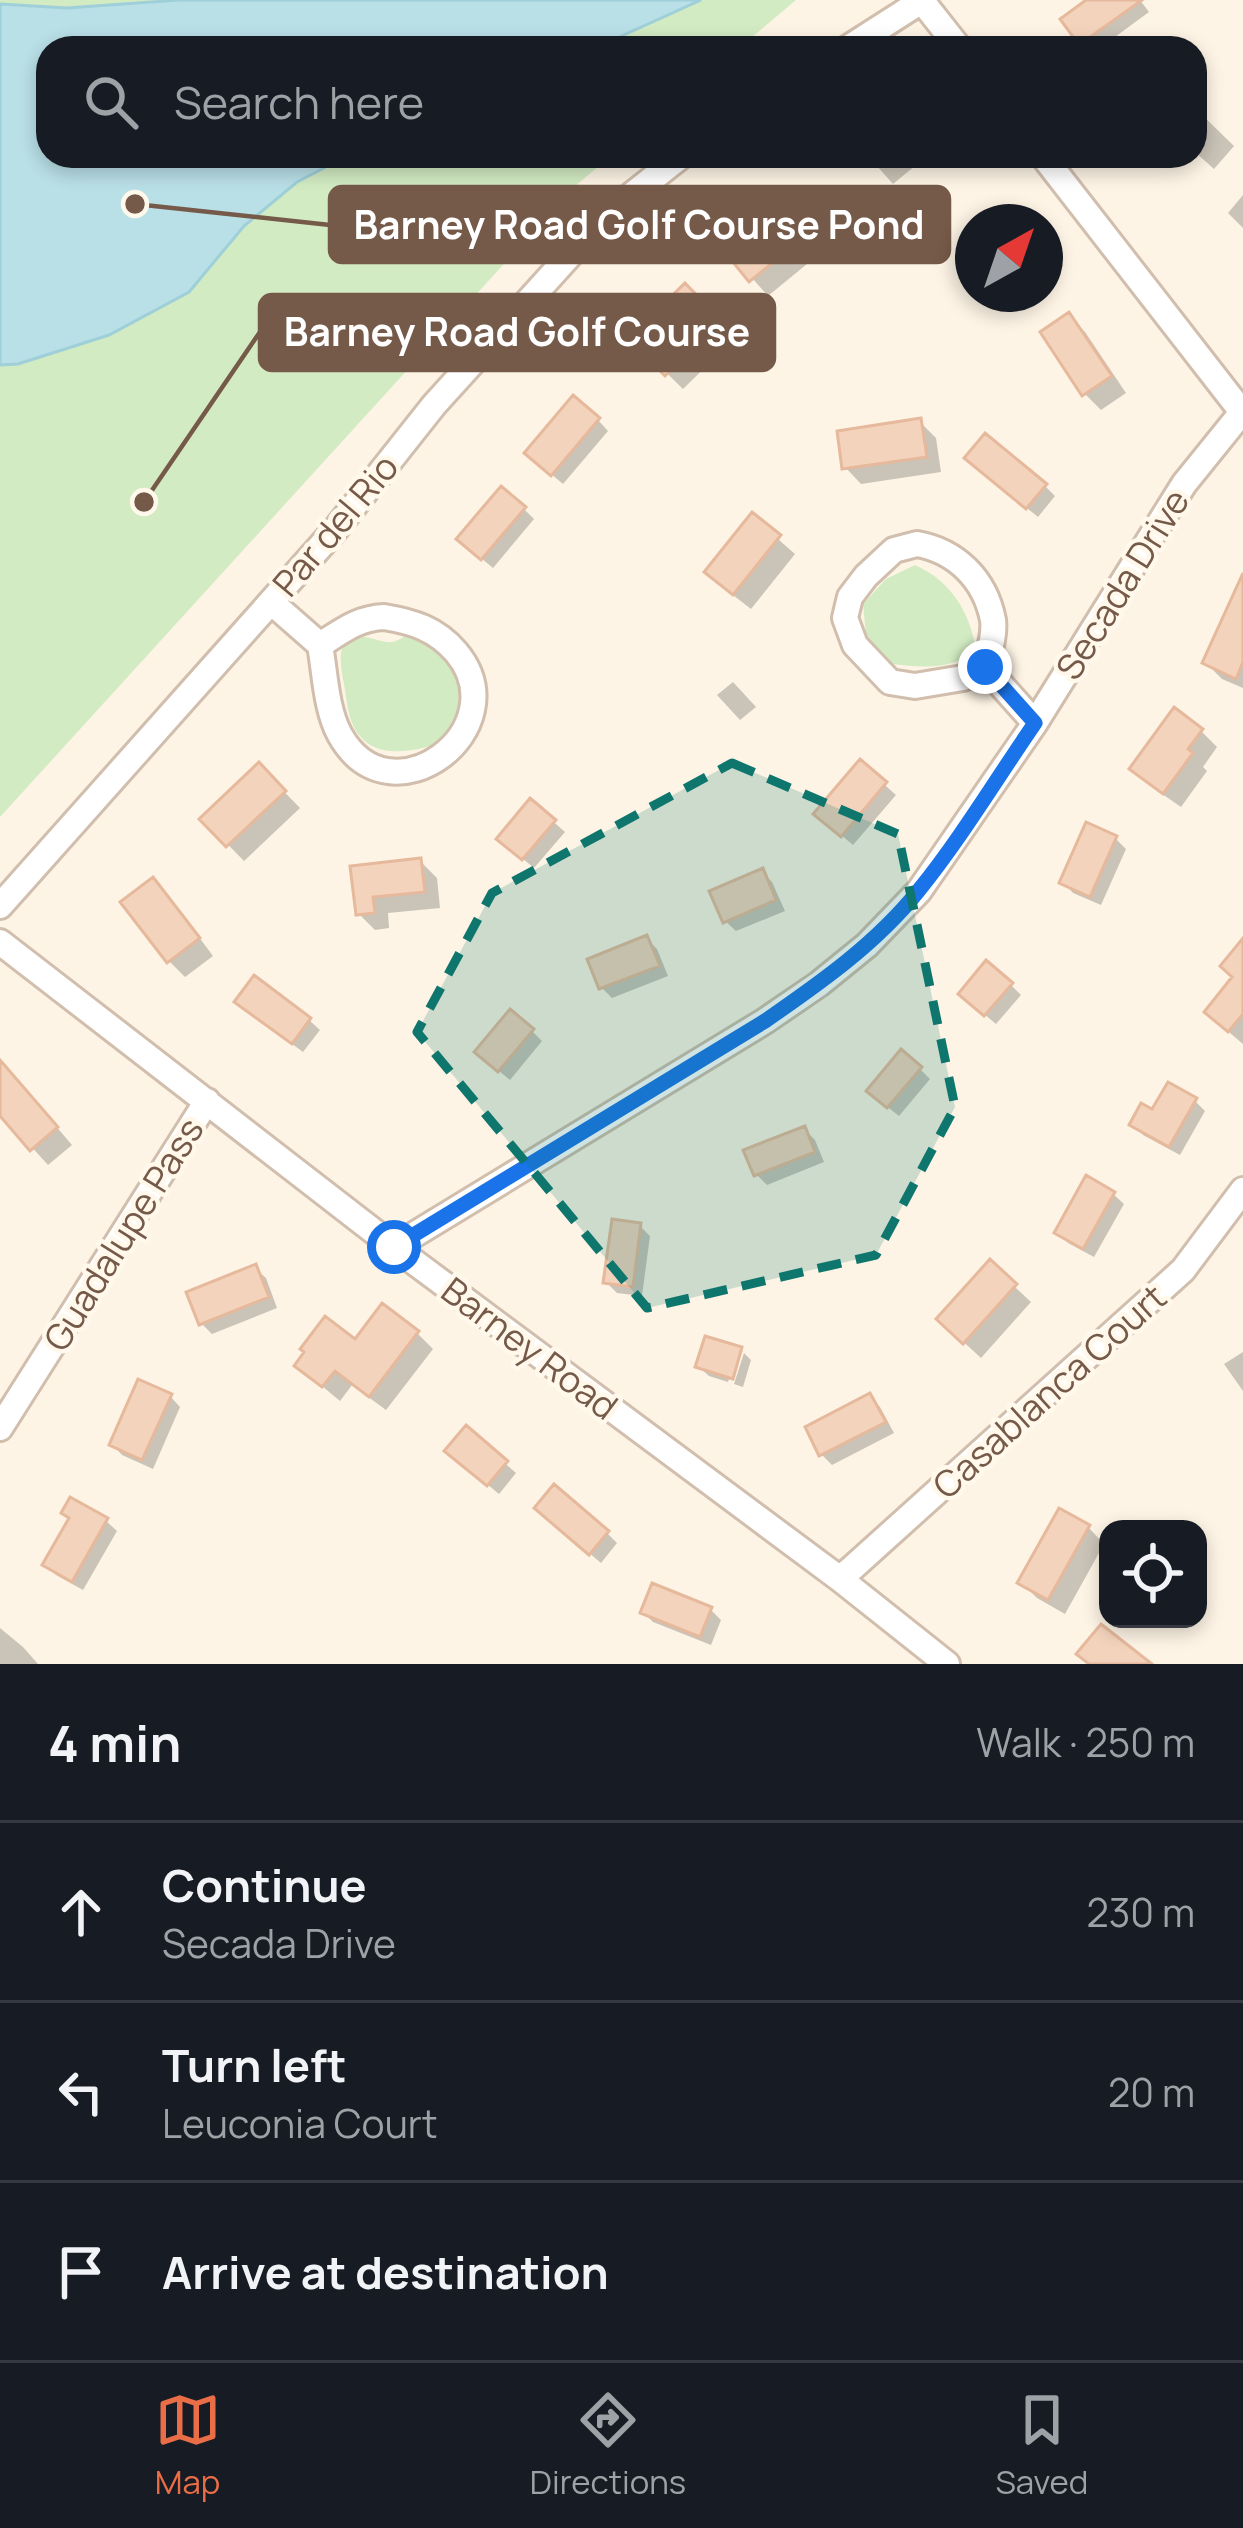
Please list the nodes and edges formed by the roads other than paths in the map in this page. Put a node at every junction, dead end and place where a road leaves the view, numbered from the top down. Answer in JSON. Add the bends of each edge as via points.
{"nodes":[{"id":1,"x":923,"y":0,"type":"edge"},
{"id":2,"x":867,"y":36,"type":"edge"},
{"id":3,"x":950,"y":36,"type":"edge"},
{"id":4,"x":666,"y":168,"type":"edge"},
{"id":5,"x":1052,"y":168,"type":"edge"},
{"id":6,"x":1242,"y":411,"type":"edge"},
{"id":7,"x":272,"y":602,"type":"junction"},
{"id":8,"x":320,"y":645,"type":"junction"},
{"id":9,"x":985,"y":667,"type":"junction"},
{"id":10,"x":1035,"y":723,"type":"junction"},
{"id":11,"x":0,"y":906,"type":"edge"},
{"id":12,"x":0,"y":942,"type":"edge"},
{"id":13,"x":207,"y":1101,"type":"junction"},
{"id":14,"x":1243,"y":1190,"type":"edge"},
{"id":15,"x":394,"y":1247,"type":"junction"},
{"id":16,"x":10,"y":1392,"type":"edge"},
{"id":17,"x":0,"y":1429,"type":"edge"},
{"id":18,"x":840,"y":1579,"type":"junction"},
{"id":19,"x":947,"y":1664,"type":"edge"}],
"edges":[{"from":1,"to":2,"type":"street"},
{"from":1,"to":3,"type":"street"},
{"from":4,"to":7,"type":"street","name":"Par del Rio","via":[[587,235]]},
{"from":5,"to":6,"type":"street"},
{"from":6,"to":10,"type":"street","name":"Secada Drive","via":[[1184,484]]},
{"from":7,"to":8,"type":"street"},
{"from":7,"to":11,"type":"street","name":"Par del Rio"},
{"from":8,"to":8,"type":"street","via":[[340,735],[373,767],[424,768],[457,740],[473,713],[465,663],[416,622],[366,618]]},
{"from":9,"to":9,"type":"street","via":[[993,619],[976,578],[942,548],[894,550],[850,598],[845,618],[855,645],[890,682],[915,686]]},
{"from":9,"to":10,"type":"street"},
{"from":10,"to":15,"type":"street","name":"Secada Drive","via":[[919,891],[867,945],[765,1021]]},
{"from":12,"to":13,"type":"street","name":"Barney Road"},
{"from":13,"to":15,"type":"street","name":"Barney Road"},
{"from":13,"to":16,"type":"street","name":"Guadalupe Pass"},
{"from":14,"to":18,"type":"street","name":"Casablanca Court","via":[[1184,1270]]},
{"from":15,"to":18,"type":"street","name":"Barney Road"},
{"from":16,"to":17,"type":"street","name":"Guadalupe Pass"},
{"from":18,"to":19,"type":"street","name":"Barney Road"}]}
